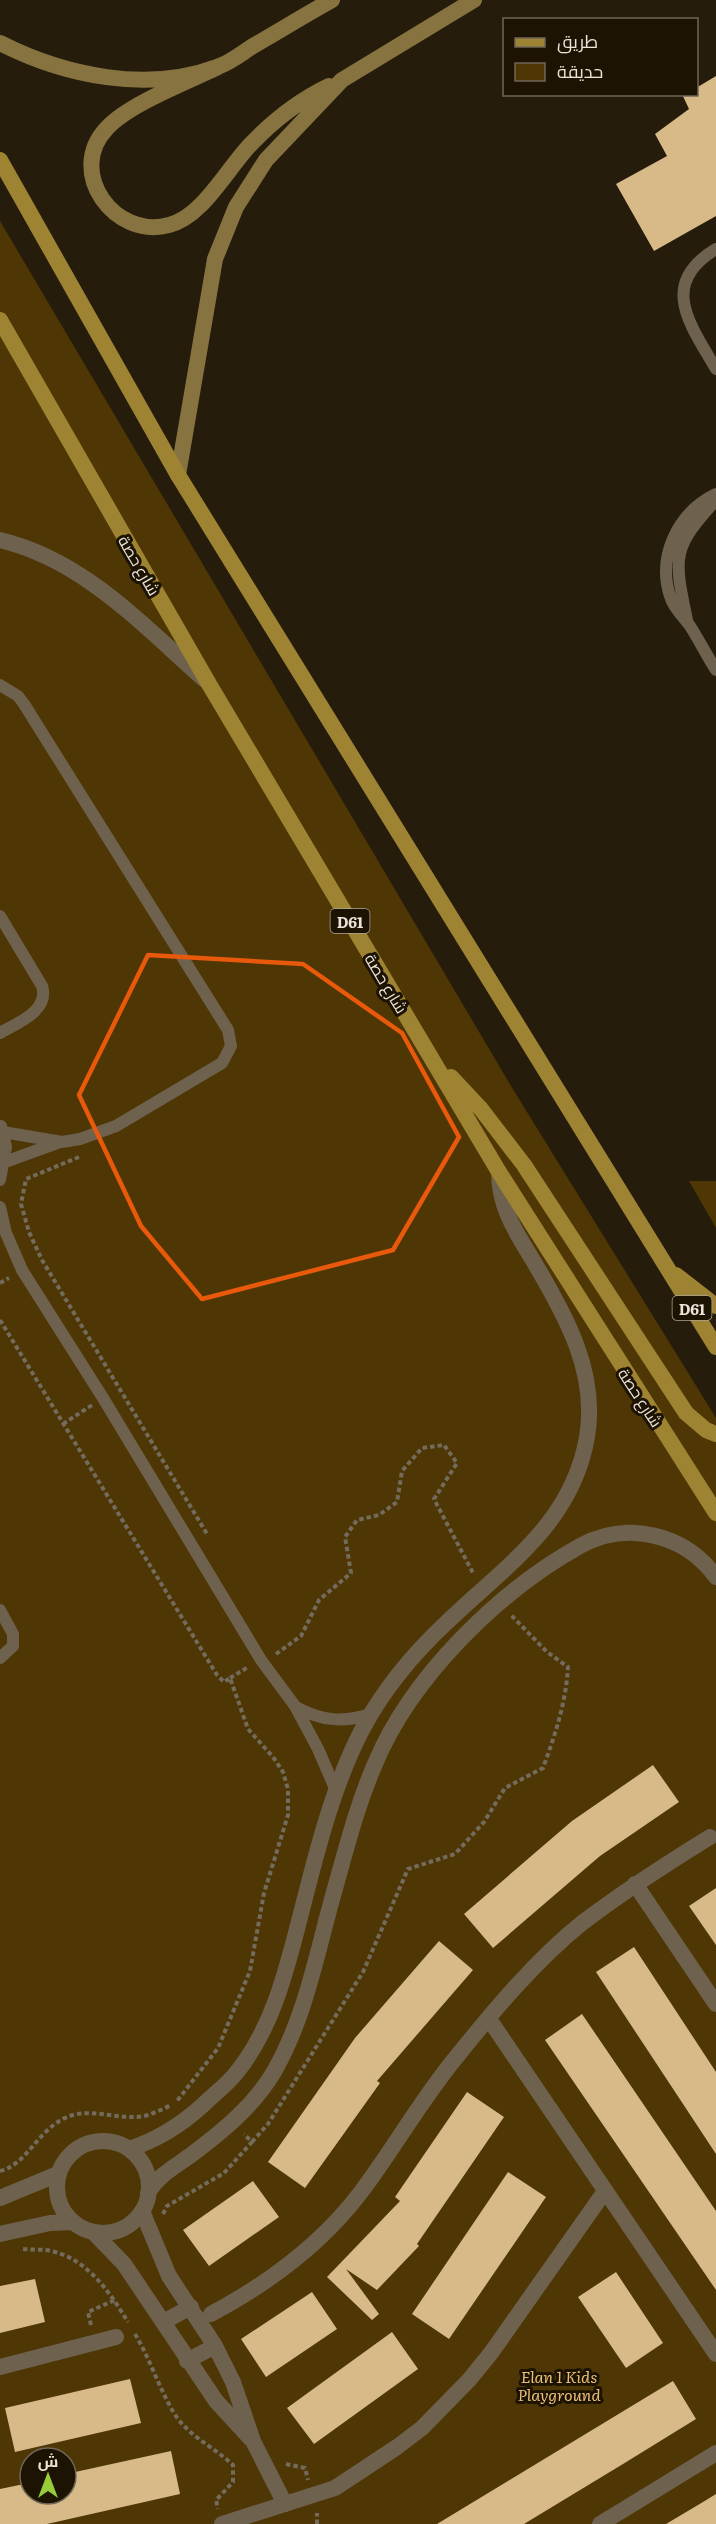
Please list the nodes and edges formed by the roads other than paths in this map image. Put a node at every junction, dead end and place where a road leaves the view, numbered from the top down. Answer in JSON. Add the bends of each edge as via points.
{"nodes":[{"id":1,"x":332,"y":0,"type":"edge"},
{"id":2,"x":474,"y":0,"type":"edge"},
{"id":3,"x":0,"y":43,"type":"edge"},
{"id":4,"x":218,"y":67,"type":"junction"},
{"id":5,"x":342,"y":80,"type":"junction"},
{"id":6,"x":0,"y":160,"type":"edge"},
{"id":7,"x":716,"y":249,"type":"edge"},
{"id":8,"x":0,"y":320,"type":"edge"},
{"id":9,"x":716,"y":369,"type":"edge"},
{"id":10,"x":178,"y":475,"type":"junction"},
{"id":11,"x":716,"y":494,"type":"edge"},
{"id":12,"x":716,"y":500,"type":"edge"},
{"id":13,"x":0,"y":540,"type":"edge"},
{"id":14,"x":688,"y":624,"type":"junction"},
{"id":15,"x":716,"y":670,"type":"edge"},
{"id":16,"x":209,"y":684,"type":"junction"},
{"id":17,"x":0,"y":685,"type":"edge"},
{"id":18,"x":0,"y":916,"type":"edge"},
{"id":19,"x":1,"y":1030,"type":"edge"},
{"id":20,"x":431,"y":1057,"type":"junction"},
{"id":21,"x":2,"y":1129,"type":"edge"},
{"id":22,"x":62,"y":1142,"type":"junction"},
{"id":23,"x":5,"y":1162,"type":"junction"},
{"id":24,"x":499,"y":1172,"type":"junction"},
{"id":25,"x":0,"y":1177,"type":"edge"},
{"id":26,"x":0,"y":1207,"type":"edge"},
{"id":27,"x":0,"y":1236,"type":"edge"},
{"id":28,"x":10,"y":1246,"type":"junction"},
{"id":29,"x":668,"y":1269,"type":"junction"},
{"id":30,"x":716,"y":1306,"type":"edge"},
{"id":31,"x":716,"y":1347,"type":"edge"},
{"id":32,"x":716,"y":1434,"type":"edge"},
{"id":33,"x":716,"y":1513,"type":"edge"},
{"id":34,"x":716,"y":1577,"type":"edge"},
{"id":35,"x":0,"y":1610,"type":"edge"},
{"id":36,"x":0,"y":1658,"type":"edge"},
{"id":37,"x":295,"y":1706,"type":"junction"},
{"id":38,"x":371,"y":1714,"type":"junction"},
{"id":39,"x":337,"y":1793,"type":"junction"},
{"id":40,"x":710,"y":1837,"type":"dead end"},
{"id":41,"x":635,"y":1884,"type":"junction"},
{"id":42,"x":716,"y":2004,"type":"edge"},
{"id":43,"x":489,"y":2019,"type":"junction"},
{"id":44,"x":129,"y":2149,"type":"junction"},
{"id":45,"x":58,"y":2174,"type":"junction"},
{"id":46,"x":605,"y":2191,"type":"junction"},
{"id":47,"x":148,"y":2193,"type":"junction"},
{"id":48,"x":0,"y":2198,"type":"edge"},
{"id":49,"x":142,"y":2211,"type":"junction"},
{"id":50,"x":73,"y":2222,"type":"junction"},
{"id":51,"x":93,"y":2232,"type":"junction"},
{"id":52,"x":0,"y":2234,"type":"edge"},
{"id":53,"x":191,"y":2307,"type":"junction"},
{"id":54,"x":211,"y":2314,"type":"dead end"},
{"id":55,"x":163,"y":2322,"type":"junction"},
{"id":56,"x":116,"y":2337,"type":"dead end"},
{"id":57,"x":215,"y":2346,"type":"junction"},
{"id":58,"x":716,"y":2354,"type":"edge"},
{"id":59,"x":187,"y":2361,"type":"junction"},
{"id":60,"x":0,"y":2367,"type":"edge"},
{"id":61,"x":254,"y":2441,"type":"junction"},
{"id":62,"x":716,"y":2453,"type":"edge"},
{"id":63,"x":285,"y":2505,"type":"junction"},
{"id":64,"x":221,"y":2520,"type":"edge"},
{"id":65,"x":600,"y":2524,"type":"edge"}],
"edges":[{"from":1,"to":4,"type":"main road"},
{"from":2,"to":5,"type":"main road"},
{"from":3,"to":4,"type":"main road","via":[[48,64],[104,77],[162,78]]},
{"from":4,"to":5,"type":"main road","via":[[119,117],[105,130],[95,147],[92,165],[98,193],[116,216],[133,225],[152,228],[188,217],[271,125],[316,92]]},
{"from":5,"to":10,"type":"main road","via":[[266,160],[225,233],[209,286]]},
{"from":6,"to":10,"type":"main road","number":"D61"},
{"from":7,"to":9,"type":"lane","via":[[694,265],[683,292],[688,320]]},
{"from":8,"to":16,"type":"main road","name":"شارع حصة","number":"D61"},
{"from":10,"to":29,"type":"main road","number":"D61"},
{"from":11,"to":14,"type":"lane","via":[[683,519],[672,537],[667,559],[672,600]]},
{"from":12,"to":14,"type":"lane","via":[[690,529],[679,556],[678,580]]},
{"from":13,"to":16,"type":"street","via":[[53,558],[84,576]]},
{"from":14,"to":15,"type":"lane"},
{"from":16,"to":20,"type":"main road","name":"شارع حصة","number":"D61"},
{"from":17,"to":22,"type":"lane","via":[[24,704],[231,1038],[222,1063],[99,1134]]},
{"from":18,"to":19,"type":"lane","via":[[42,986],[44,996],[37,1010]]},
{"from":20,"to":24,"type":"main road","name":"شارع حصة","number":"D61"},
{"from":20,"to":32,"type":"main road","via":[[481,1109],[524,1165],[686,1413]]},
{"from":21,"to":22,"type":"lane"},
{"from":21,"to":23,"type":"lane"},
{"from":22,"to":23,"type":"lane"},
{"from":23,"to":25,"type":"lane"},
{"from":24,"to":33,"type":"main road","name":"شارع حصة","number":"D61"},
{"from":24,"to":38,"type":"street","via":[[506,1213],[562,1311],[585,1367],[590,1412],[583,1455],[568,1496],[546,1530],[423,1645]]},
{"from":26,"to":28,"type":"lane"},
{"from":27,"to":28,"type":"lane"},
{"from":28,"to":37,"type":"lane","via":[[261,1660]]},
{"from":29,"to":30,"type":"main road"},
{"from":29,"to":31,"type":"main road","number":"D61"},
{"from":34,"to":47,"type":"street","via":[[693,1553],[662,1537],[609,1534],[590,1540],[536,1574],[451,1651],[398,1719],[374,1765],[299,2017],[274,2072],[258,2097],[232,2123],[163,2175]]},
{"from":35,"to":36,"type":"lane","via":[[13,1634],[13,1646]]},
{"from":37,"to":38,"type":"lane","via":[[332,1720]]},
{"from":37,"to":39,"type":"lane"},
{"from":38,"to":39,"type":"street"},
{"from":39,"to":44,"type":"street","via":[[286,1967],[255,2044],[236,2073],[188,2119]]},
{"from":40,"to":41,"type":"street"},
{"from":41,"to":42,"type":"street"},
{"from":41,"to":43,"type":"street","via":[[580,1925]]},
{"from":43,"to":46,"type":"street"},
{"from":43,"to":54,"type":"street","via":[[456,2057],[342,2216],[269,2280]]},
{"from":44,"to":45,"type":"street","via":[[102,2141],[87,2144],[64,2161]]},
{"from":44,"to":47,"type":"street","via":[[147,2173]]},
{"from":45,"to":48,"type":"street"},
{"from":45,"to":50,"type":"street","via":[[60,2205]]},
{"from":46,"to":58,"type":"street"},
{"from":46,"to":63,"type":"street","via":[[491,2353],[445,2406],[397,2447],[335,2488]]},
{"from":47,"to":49,"type":"street"},
{"from":49,"to":51,"type":"street","via":[[120,2230]]},
{"from":49,"to":53,"type":"street","via":[[169,2276]]},
{"from":50,"to":51,"type":"street"},
{"from":50,"to":52,"type":"street"},
{"from":51,"to":55,"type":"street","via":[[124,2264]]},
{"from":53,"to":55,"type":"street"},
{"from":53,"to":57,"type":"street"},
{"from":55,"to":59,"type":"street"},
{"from":56,"to":60,"type":"street"},
{"from":57,"to":59,"type":"street"},
{"from":57,"to":61,"type":"street","via":[[237,2391]]},
{"from":59,"to":61,"type":"street","via":[[216,2401]]},
{"from":61,"to":63,"type":"street"},
{"from":62,"to":65,"type":"street"},
{"from":63,"to":64,"type":"street"}]}
